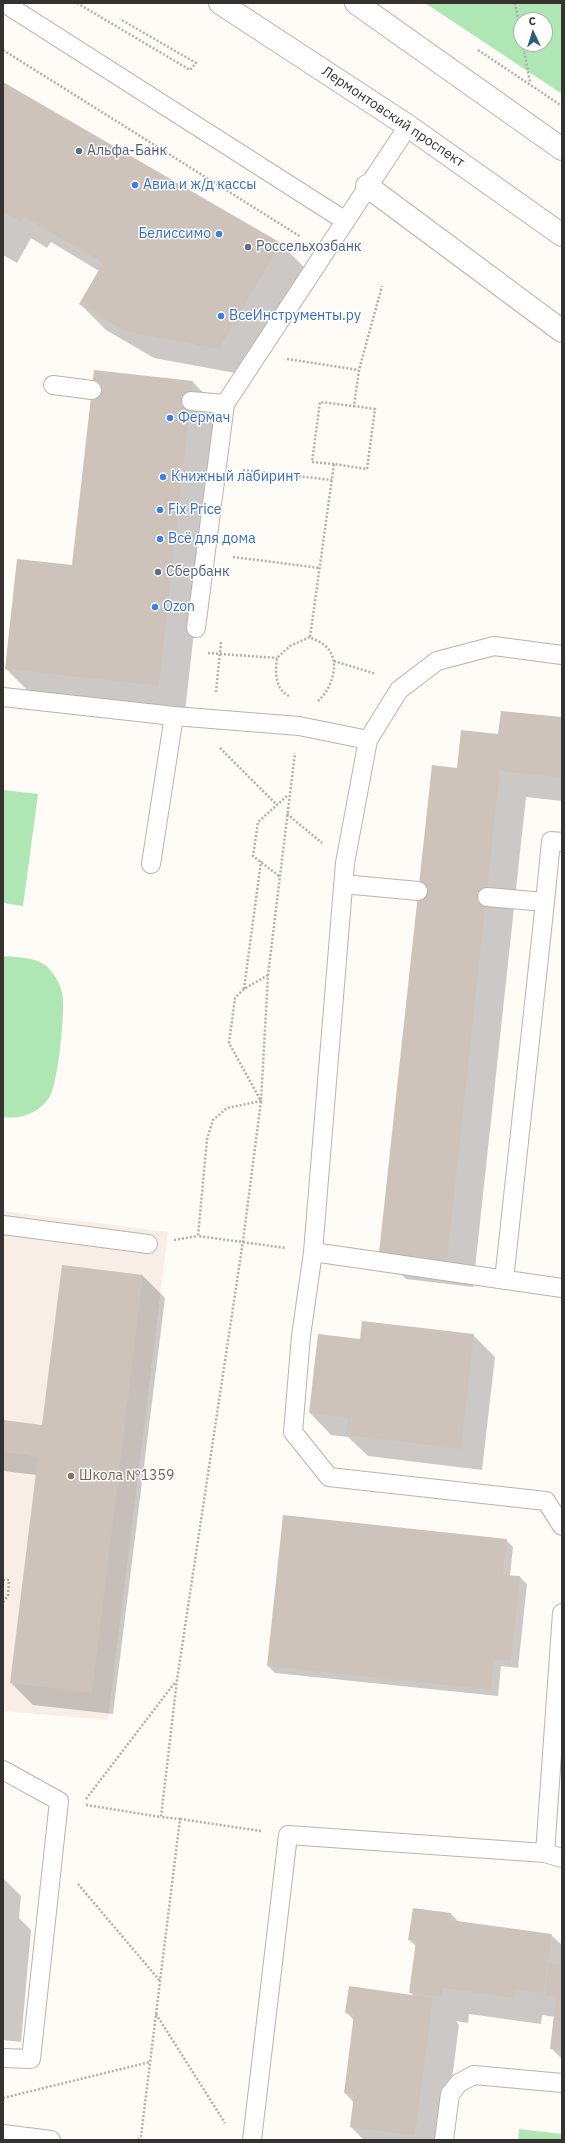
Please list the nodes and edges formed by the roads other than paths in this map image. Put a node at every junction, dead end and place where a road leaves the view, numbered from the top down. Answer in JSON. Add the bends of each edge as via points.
{"nodes":[{"id":1,"x":4,"y":3,"type":"edge"},
{"id":2,"x":220,"y":3,"type":"edge"},
{"id":3,"x":362,"y":5,"type":"edge"},
{"id":4,"x":408,"y":126,"type":"junction"},
{"id":5,"x":562,"y":150,"type":"edge"},
{"id":6,"x":367,"y":186,"type":"junction"},
{"id":7,"x":344,"y":220,"type":"junction"},
{"id":8,"x":562,"y":235,"type":"edge"},
{"id":9,"x":562,"y":331,"type":"edge"},
{"id":10,"x":53,"y":386,"type":"dead end"},
{"id":11,"x":92,"y":390,"type":"dead end"},
{"id":12,"x":191,"y":401,"type":"dead end"},
{"id":13,"x":225,"y":404,"type":"junction"},
{"id":14,"x":196,"y":628,"type":"road end"},
{"id":15,"x":562,"y":655,"type":"edge"},
{"id":16,"x":3,"y":697,"type":"edge"},
{"id":17,"x":174,"y":716,"type":"junction"},
{"id":18,"x":368,"y":740,"type":"junction"},
{"id":19,"x":562,"y":842,"type":"edge"},
{"id":20,"x":151,"y":864,"type":"dead end"},
{"id":21,"x":343,"y":884,"type":"junction"},
{"id":22,"x":418,"y":891,"type":"dead end"},
{"id":23,"x":487,"y":897,"type":"dead end"},
{"id":24,"x":545,"y":902,"type":"junction"},
{"id":25,"x":3,"y":1225,"type":"edge"},
{"id":26,"x":148,"y":1244,"type":"dead end"},
{"id":27,"x":312,"y":1252,"type":"junction"},
{"id":28,"x":504,"y":1280,"type":"junction"},
{"id":29,"x":562,"y":1288,"type":"edge"},
{"id":30,"x":562,"y":1526,"type":"edge"},
{"id":31,"x":562,"y":1613,"type":"edge"},
{"id":32,"x":3,"y":1770,"type":"edge"},
{"id":33,"x":554,"y":1855,"type":"edge"},
{"id":34,"x":3,"y":2058,"type":"edge"},
{"id":35,"x":562,"y":2083,"type":"edge"},
{"id":36,"x":3,"y":2134,"type":"edge"},
{"id":37,"x":51,"y":2140,"type":"edge"},
{"id":38,"x":252,"y":2140,"type":"edge"},
{"id":39,"x":444,"y":2140,"type":"edge"}],
"edges":[{"from":1,"to":7,"type":"lane"},
{"from":2,"to":4,"type":"main road","name":"Лермонтовский проспект"},
{"from":3,"to":5,"type":"main road"},
{"from":4,"to":6,"type":"lane"},
{"from":4,"to":8,"type":"main road","name":"Лермонтовский проспект"},
{"from":6,"to":7,"type":"lane"},
{"from":6,"to":9,"type":"main road"},
{"from":7,"to":13,"type":"lane"},
{"from":10,"to":11,"type":"lane"},
{"from":12,"to":13,"type":"lane"},
{"from":13,"to":14,"type":"lane"},
{"from":15,"to":18,"type":"lane","via":[[494,646],[437,662],[399,690]]},
{"from":16,"to":17,"type":"lane"},
{"from":17,"to":18,"type":"lane","via":[[299,726]]},
{"from":17,"to":20,"type":"lane"},
{"from":18,"to":21,"type":"lane"},
{"from":19,"to":24,"type":"lane","via":[[551,841]]},
{"from":21,"to":22,"type":"lane"},
{"from":21,"to":27,"type":"lane"},
{"from":23,"to":24,"type":"lane"},
{"from":24,"to":28,"type":"lane"},
{"from":25,"to":26,"type":"lane"},
{"from":27,"to":28,"type":"lane"},
{"from":27,"to":30,"type":"lane","via":[[301,1336],[293,1432],[329,1477],[546,1501]]},
{"from":28,"to":29,"type":"lane"},
{"from":31,"to":33,"type":"lane"},
{"from":32,"to":34,"type":"lane","via":[[59,1802],[30,2060]]},
{"from":33,"to":38,"type":"lane","via":[[288,1835]]},
{"from":35,"to":39,"type":"lane","via":[[474,2075],[459,2083],[450,2094]]},
{"from":36,"to":37,"type":"lane"}]}
